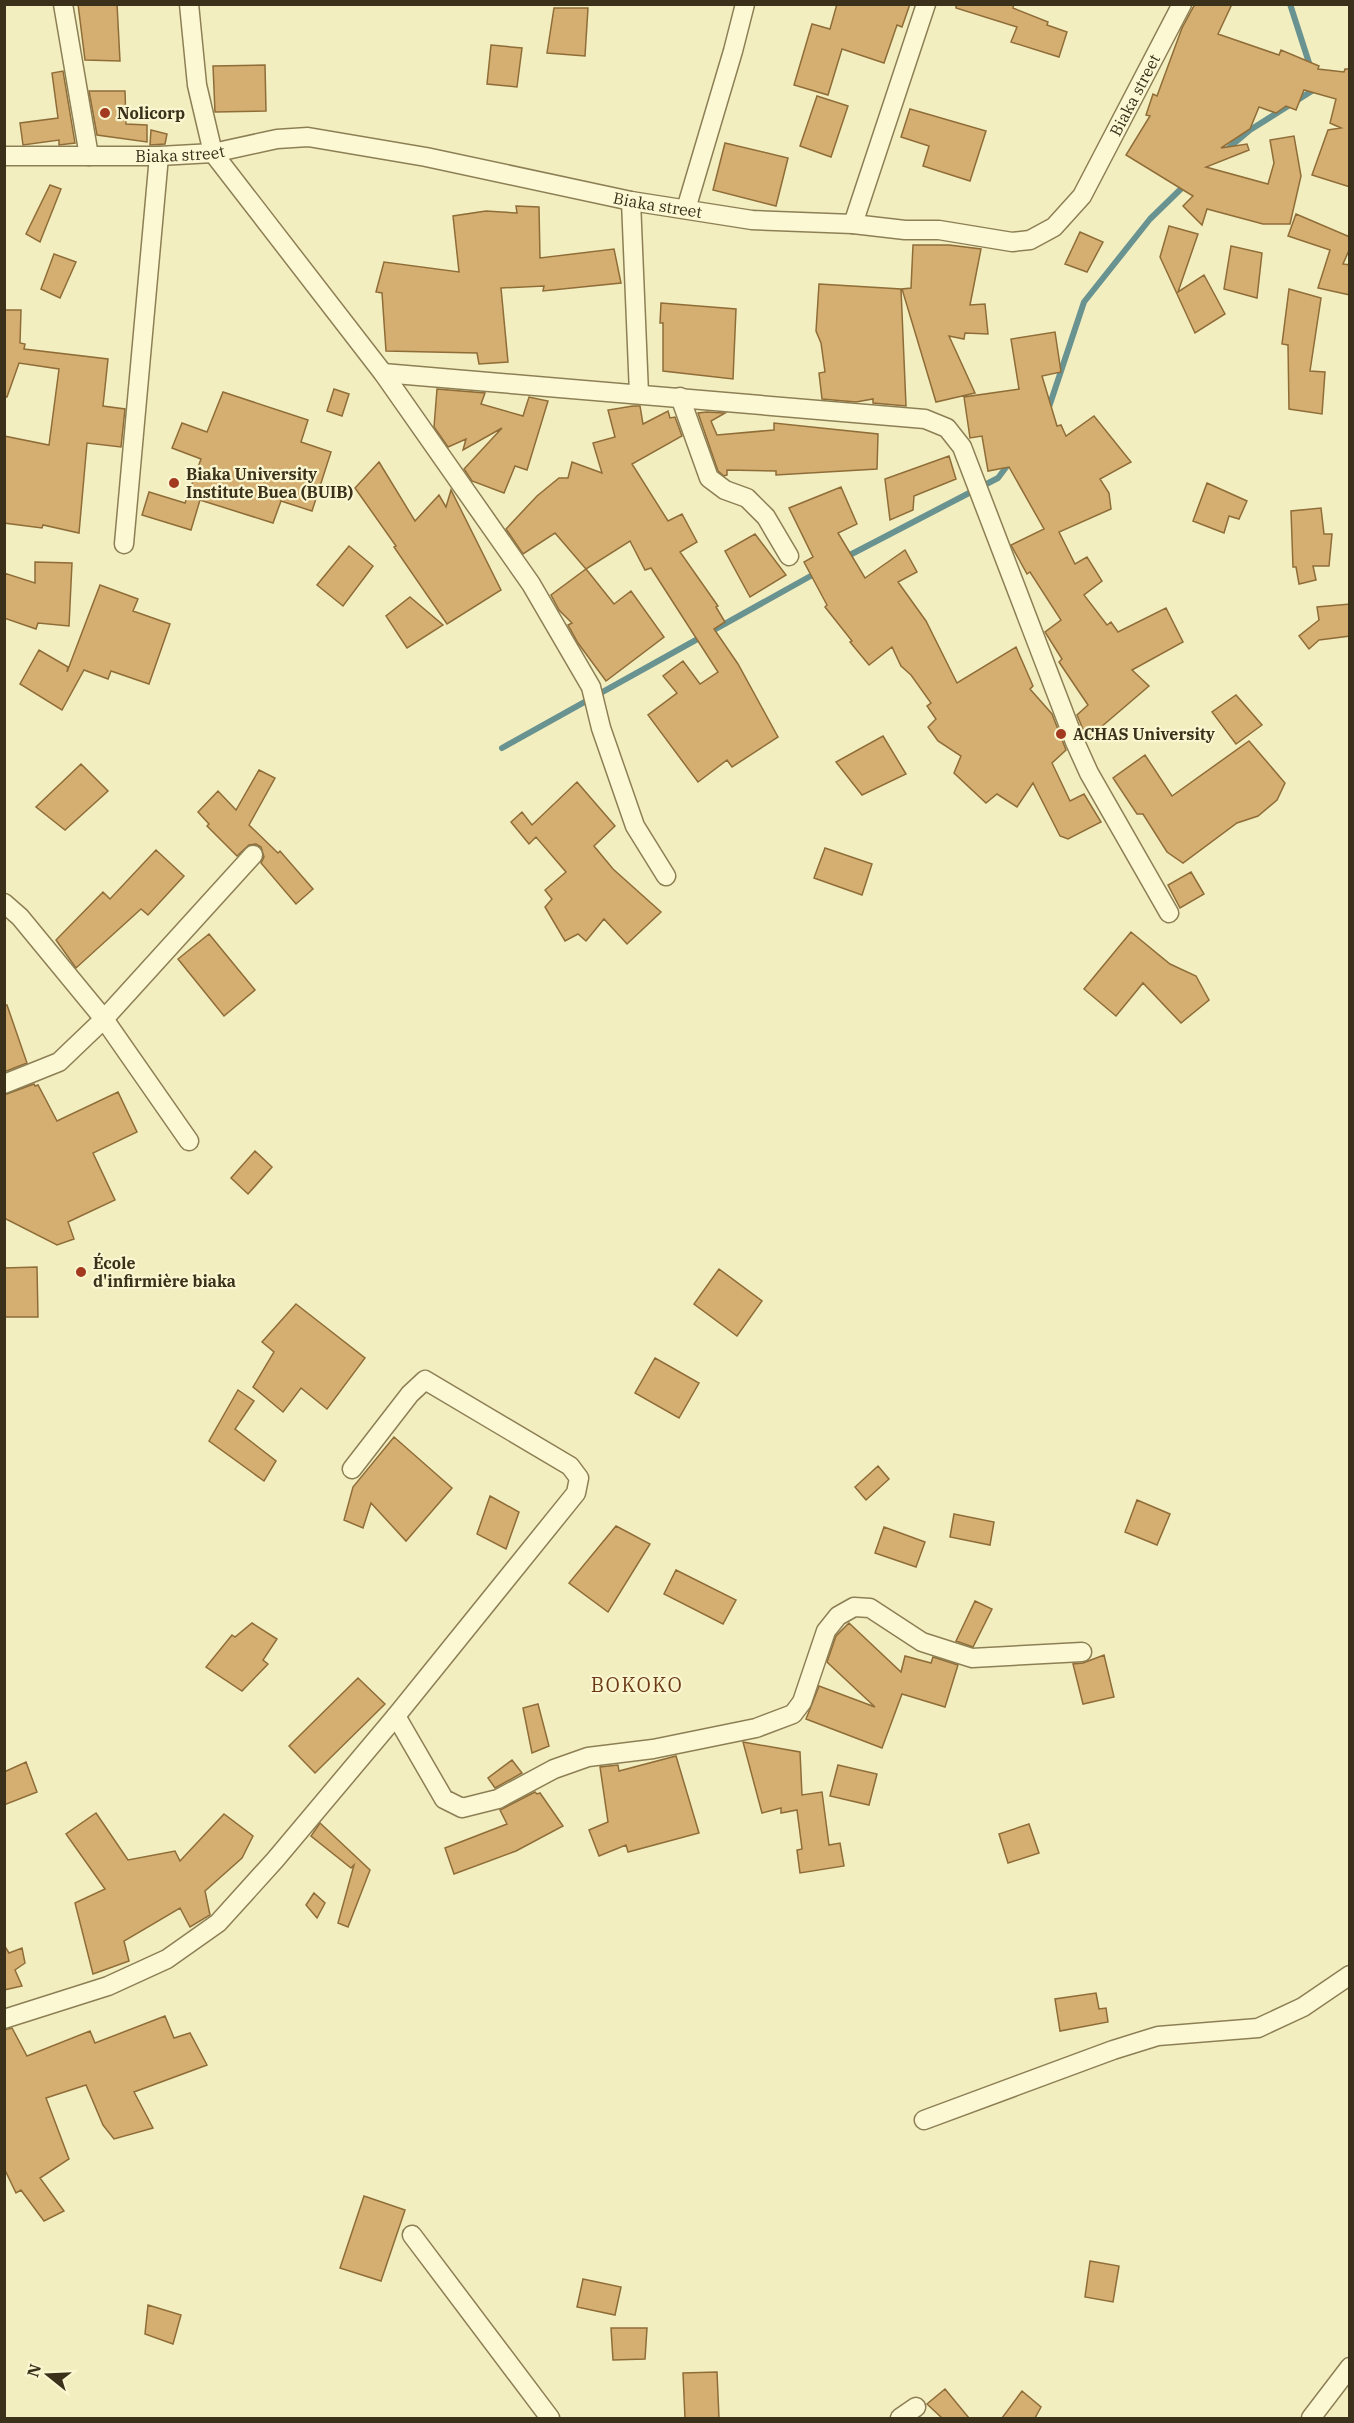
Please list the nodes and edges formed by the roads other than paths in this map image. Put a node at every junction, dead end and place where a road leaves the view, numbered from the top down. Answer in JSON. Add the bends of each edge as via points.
{"nodes":[{"id":1,"x":63,"y":4,"type":"edge"},
{"id":2,"x":189,"y":4,"type":"edge"},
{"id":3,"x":745,"y":4,"type":"edge"},
{"id":4,"x":926,"y":4,"type":"edge"},
{"id":5,"x":1182,"y":4,"type":"edge"},
{"id":6,"x":213,"y":153,"type":"junction"},
{"id":7,"x":4,"y":156,"type":"edge"},
{"id":8,"x":89,"y":156,"type":"junction"},
{"id":9,"x":159,"y":156,"type":"junction"},
{"id":10,"x":631,"y":201,"type":"junction"},
{"id":11,"x":686,"y":209,"type":"junction"},
{"id":12,"x":853,"y":224,"type":"junction"},
{"id":13,"x":383,"y":373,"type":"junction"},
{"id":14,"x":639,"y":394,"type":"junction"},
{"id":15,"x":680,"y":397,"type":"junction"},
{"id":16,"x":124,"y":544,"type":"dead end"},
{"id":17,"x":789,"y":556,"type":"dead end"},
{"id":18,"x":253,"y":855,"type":"dead end"},
{"id":19,"x":666,"y":876,"type":"dead end"},
{"id":20,"x":4,"y":903,"type":"edge"},
{"id":21,"x":1169,"y":913,"type":"dead end"},
{"id":22,"x":104,"y":1019,"type":"junction"},
{"id":23,"x":4,"y":1084,"type":"edge"},
{"id":24,"x":189,"y":1141,"type":"dead end"},
{"id":25,"x":352,"y":1469,"type":"dead end"},
{"id":26,"x":1082,"y":1652,"type":"dead end"},
{"id":27,"x":396,"y":1716,"type":"junction"},
{"id":28,"x":1350,"y":1975,"type":"edge"},
{"id":29,"x":4,"y":2019,"type":"edge"},
{"id":30,"x":924,"y":2120,"type":"dead end"},
{"id":31,"x":412,"y":2235,"type":"dead end"},
{"id":32,"x":1350,"y":2367,"type":"edge"},
{"id":33,"x":916,"y":2407,"type":"dead end"},
{"id":34,"x":550,"y":2418,"type":"edge"},
{"id":35,"x":900,"y":2418,"type":"edge"},
{"id":36,"x":1311,"y":2418,"type":"edge"}],
"edges":[{"from":1,"to":8,"type":"street"},
{"from":2,"to":6,"type":"street","via":[[197,85]]},
{"from":3,"to":11,"type":"street"},
{"from":4,"to":12,"type":"street"},
{"from":5,"to":12,"type":"street","name":"Biaka street","via":[[1082,196],[1054,227],[1030,240],[1012,242],[939,230]]},
{"from":6,"to":9,"type":"street","name":"Biaka street"},
{"from":6,"to":10,"type":"street","name":"Biaka street","via":[[277,139],[308,137]]},
{"from":6,"to":13,"type":"street"},
{"from":7,"to":8,"type":"street","name":"Biaka street"},
{"from":8,"to":9,"type":"street","name":"Biaka street"},
{"from":9,"to":16,"type":"street"},
{"from":10,"to":11,"type":"street","name":"Biaka street"},
{"from":10,"to":14,"type":"street"},
{"from":11,"to":12,"type":"street","name":"Biaka street","via":[[752,220]]},
{"from":13,"to":14,"type":"street"},
{"from":13,"to":19,"type":"street","via":[[531,584],[591,687],[635,826]]},
{"from":14,"to":15,"type":"street"},
{"from":15,"to":17,"type":"street","via":[[710,478],[725,490],[747,498],[766,518]]},
{"from":15,"to":21,"type":"street","via":[[924,418],[947,428],[962,447],[1080,752]]},
{"from":18,"to":22,"type":"street"},
{"from":20,"to":22,"type":"street","via":[[20,916]]},
{"from":22,"to":23,"type":"street","via":[[59,1062]]},
{"from":22,"to":24,"type":"street"},
{"from":25,"to":27,"type":"street","via":[[425,1380],[570,1466],[579,1478],[576,1493]]},
{"from":26,"to":27,"type":"street","via":[[972,1658],[922,1642],[870,1608],[854,1607],[838,1616],[826,1631],[802,1702],[793,1714],[756,1728],[653,1749],[588,1757],[554,1769],[498,1799],[462,1808],[444,1799]]},
{"from":27,"to":29,"type":"street","via":[[218,1923],[166,1959],[108,1986]]},
{"from":28,"to":30,"type":"street","via":[[1303,2007],[1258,2028],[1158,2036]]},
{"from":31,"to":34,"type":"street"},
{"from":32,"to":36,"type":"street"},
{"from":33,"to":35,"type":"street"}]}
